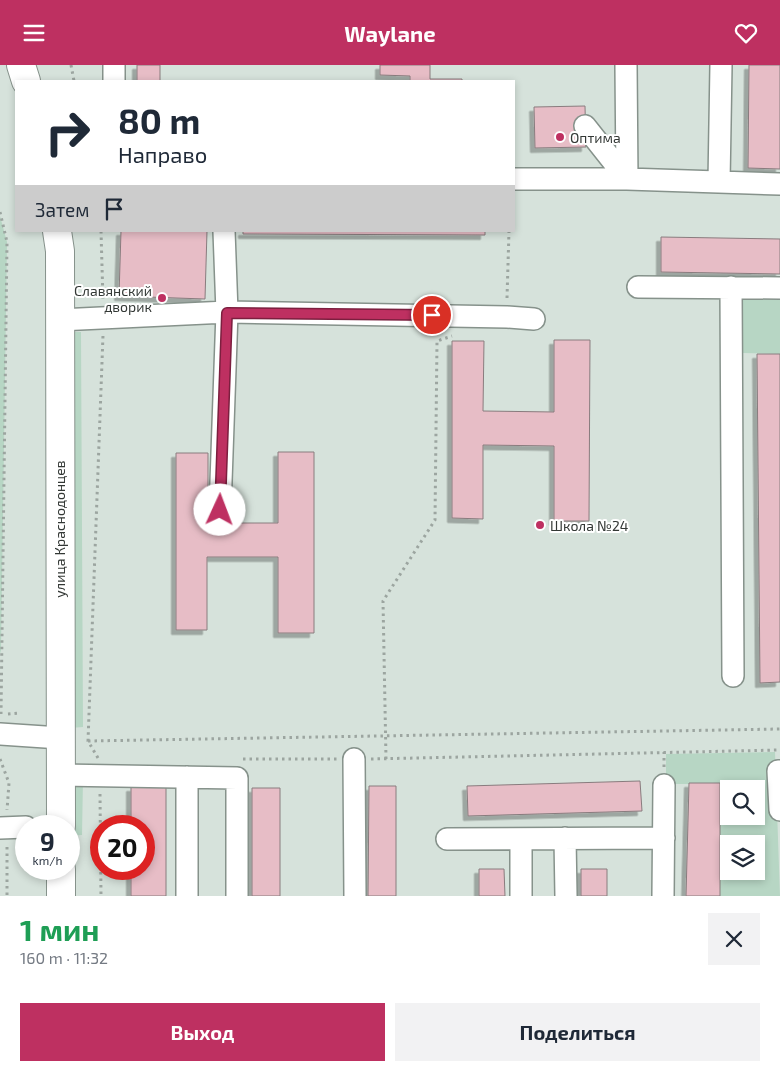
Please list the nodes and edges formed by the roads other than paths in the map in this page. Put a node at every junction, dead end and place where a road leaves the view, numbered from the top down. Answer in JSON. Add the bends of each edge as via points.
{"nodes":[{"id":1,"x":21,"y":65,"type":"edge"},
{"id":2,"x":114,"y":65,"type":"edge"},
{"id":3,"x":626,"y":65,"type":"edge"},
{"id":4,"x":722,"y":65,"type":"edge"},
{"id":5,"x":26,"y":80,"type":"edge"},
{"id":6,"x":114,"y":80,"type":"edge"},
{"id":7,"x":585,"y":126,"type":"dead end"},
{"id":8,"x":515,"y":179,"type":"edge"},
{"id":9,"x":627,"y":179,"type":"junction"},
{"id":10,"x":719,"y":182,"type":"junction"},
{"id":11,"x":780,"y":184,"type":"edge"},
{"id":12,"x":58,"y":232,"type":"edge"},
{"id":13,"x":224,"y":232,"type":"edge"},
{"id":14,"x":638,"y":287,"type":"dead end"},
{"id":15,"x":731,"y":287,"type":"junction"},
{"id":16,"x":780,"y":288,"type":"edge"},
{"id":17,"x":227,"y":313,"type":"junction"},
{"id":18,"x":534,"y":319,"type":"dead end"},
{"id":19,"x":59,"y":320,"type":"junction"},
{"id":20,"x":220,"y":510,"type":"dead end"},
{"id":21,"x":733,"y":676,"type":"dead end"},
{"id":22,"x":0,"y":724,"type":"edge"},
{"id":23,"x":60,"y":738,"type":"junction"},
{"id":24,"x":354,"y":759,"type":"road end"},
{"id":25,"x":780,"y":771,"type":"edge"},
{"id":26,"x":60,"y":775,"type":"junction"},
{"id":27,"x":187,"y":777,"type":"junction"},
{"id":28,"x":664,"y":785,"type":"dead end"},
{"id":29,"x":780,"y":809,"type":"edge"},
{"id":30,"x":61,"y":815,"type":"edge"},
{"id":31,"x":664,"y":838,"type":"junction"},
{"id":32,"x":447,"y":839,"type":"dead end"},
{"id":33,"x":521,"y":839,"type":"junction"},
{"id":34,"x":565,"y":839,"type":"junction"},
{"id":35,"x":61,"y":880,"type":"edge"},
{"id":36,"x":61,"y":896,"type":"edge"},
{"id":37,"x":188,"y":896,"type":"edge"},
{"id":38,"x":237,"y":896,"type":"edge"},
{"id":39,"x":355,"y":896,"type":"edge"},
{"id":40,"x":521,"y":896,"type":"edge"},
{"id":41,"x":566,"y":896,"type":"edge"},
{"id":42,"x":663,"y":896,"type":"edge"}],
"edges":[{"from":1,"to":5,"type":"main road"},
{"from":2,"to":6,"type":"street"},
{"from":3,"to":9,"type":"street"},
{"from":4,"to":10,"type":"street"},
{"from":7,"to":9,"type":"street"},
{"from":8,"to":9,"type":"street"},
{"from":9,"to":10,"type":"street"},
{"from":10,"to":11,"type":"street"},
{"from":12,"to":19,"type":"main road","name":"улица Краснодонцев"},
{"from":13,"to":17,"type":"street"},
{"from":14,"to":15,"type":"street"},
{"from":15,"to":16,"type":"street"},
{"from":15,"to":21,"type":"street"},
{"from":17,"to":18,"type":"street"},
{"from":17,"to":19,"type":"street"},
{"from":17,"to":20,"type":"street"},
{"from":19,"to":23,"type":"main road","name":"улица Краснодонцев"},
{"from":22,"to":23,"type":"street"},
{"from":23,"to":26,"type":"main road","name":"улица Краснодонцев"},
{"from":24,"to":39,"type":"street"},
{"from":25,"to":29,"type":"street"},
{"from":26,"to":27,"type":"street","via":[[102,764]]},
{"from":26,"to":30,"type":"main road","name":"улица Краснодонцев"},
{"from":27,"to":37,"type":"street"},
{"from":27,"to":38,"type":"street","via":[[237,778]]},
{"from":28,"to":31,"type":"street"},
{"from":31,"to":34,"type":"street"},
{"from":31,"to":42,"type":"street"},
{"from":32,"to":33,"type":"street"},
{"from":33,"to":34,"type":"street"},
{"from":33,"to":40,"type":"street"},
{"from":34,"to":41,"type":"street"},
{"from":35,"to":36,"type":"main road"}]}
